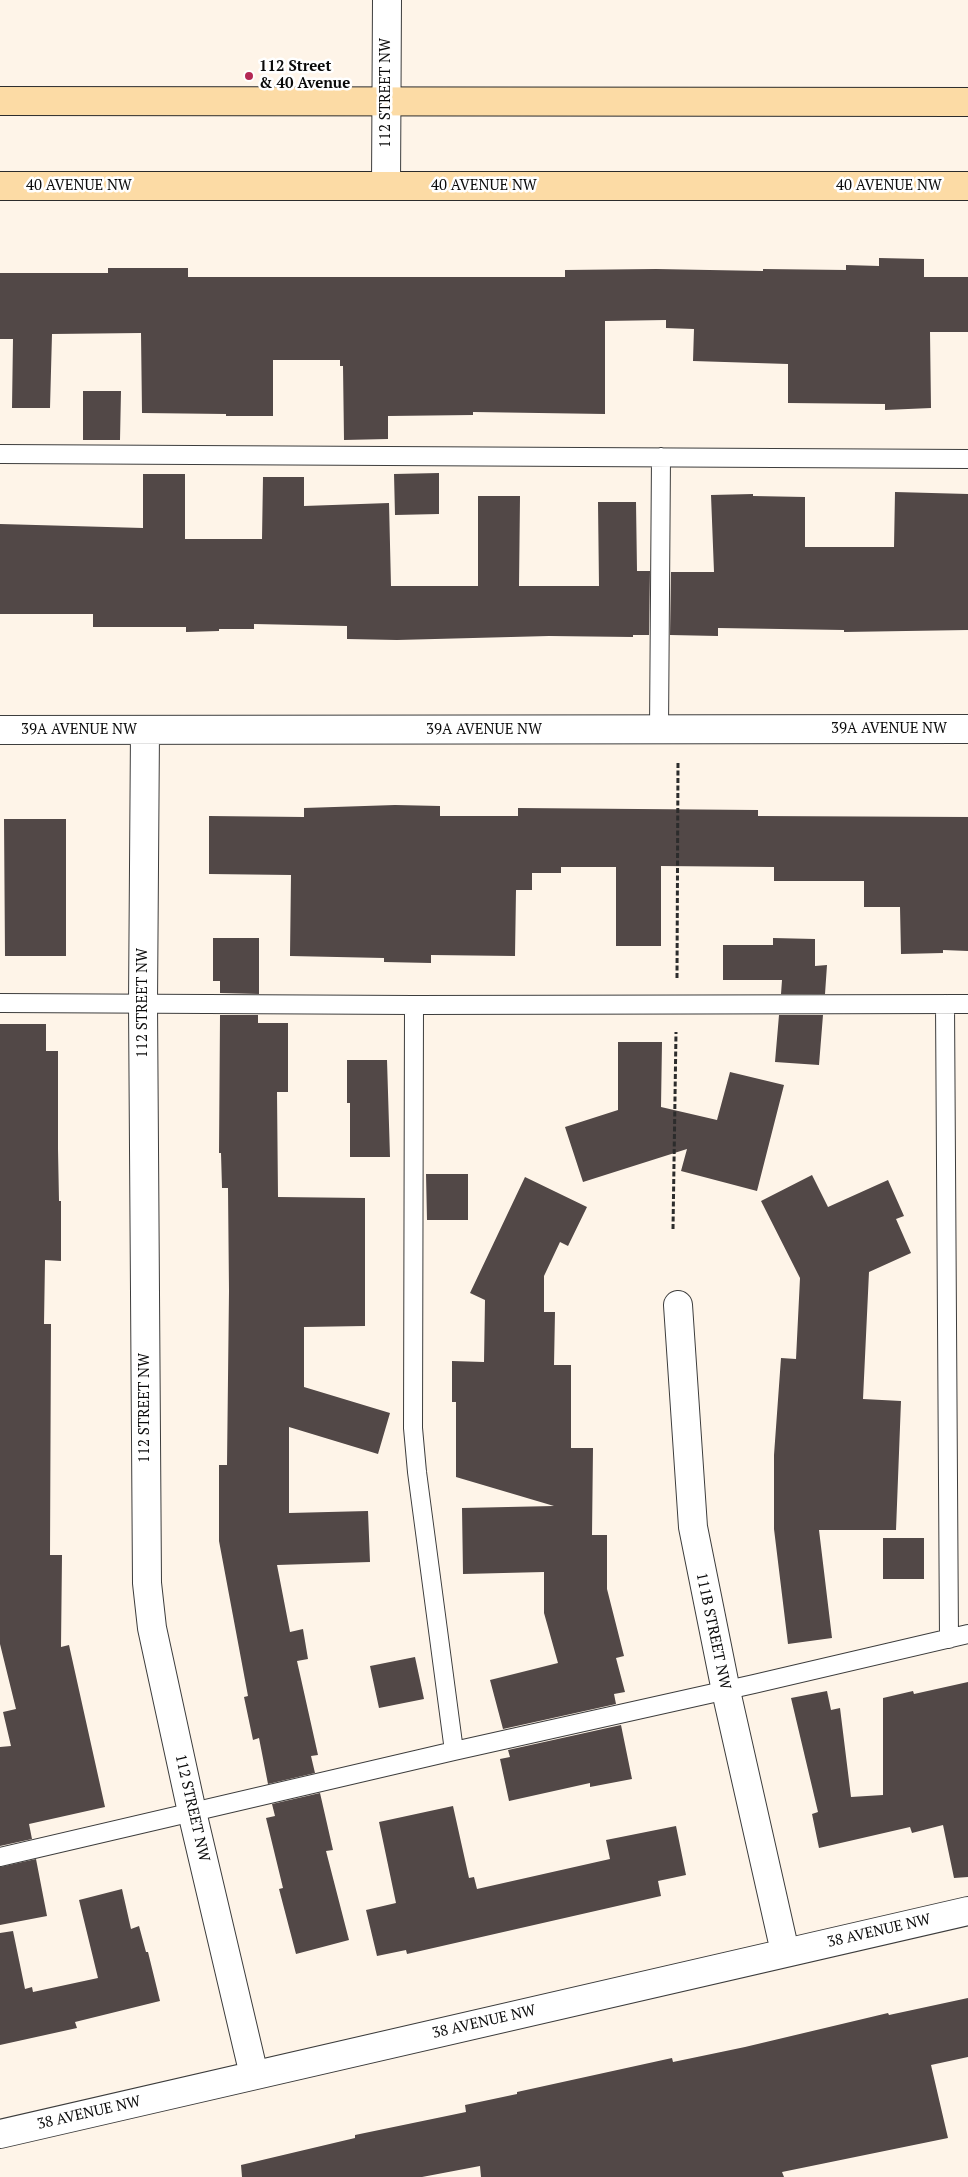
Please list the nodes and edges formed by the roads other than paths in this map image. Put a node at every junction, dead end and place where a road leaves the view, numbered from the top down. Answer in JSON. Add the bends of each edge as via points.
{"nodes":[{"id":1,"x":387,"y":0,"type":"edge"},
{"id":2,"x":0,"y":101,"type":"edge"},
{"id":3,"x":385,"y":101,"type":"junction"},
{"id":4,"x":968,"y":102,"type":"edge"},
{"id":5,"x":0,"y":186,"type":"edge"},
{"id":6,"x":386,"y":186,"type":"junction"},
{"id":7,"x":968,"y":186,"type":"edge"},
{"id":8,"x":0,"y":454,"type":"edge"},
{"id":9,"x":661,"y":457,"type":"junction"},
{"id":10,"x":968,"y":459,"type":"edge"},
{"id":11,"x":968,"y":729,"type":"edge"},
{"id":12,"x":0,"y":730,"type":"edge"},
{"id":13,"x":145,"y":730,"type":"junction"},
{"id":14,"x":659,"y":730,"type":"junction"},
{"id":15,"x":0,"y":1003,"type":"edge"},
{"id":16,"x":143,"y":1003,"type":"junction"},
{"id":17,"x":945,"y":1004,"type":"junction"},
{"id":18,"x":968,"y":1004,"type":"edge"},
{"id":19,"x":414,"y":1005,"type":"junction"},
{"id":20,"x":678,"y":1305,"type":"dead end"},
{"id":21,"x":968,"y":1634,"type":"edge"},
{"id":22,"x":949,"y":1639,"type":"junction"},
{"id":23,"x":726,"y":1691,"type":"junction"},
{"id":24,"x":454,"y":1751,"type":"junction"},
{"id":25,"x":192,"y":1812,"type":"junction"},
{"id":26,"x":0,"y":1857,"type":"edge"},
{"id":27,"x":968,"y":1911,"type":"edge"},
{"id":28,"x":785,"y":1952,"type":"junction"},
{"id":29,"x":254,"y":2075,"type":"junction"},
{"id":30,"x":0,"y":2134,"type":"edge"}],
"edges":[{"from":1,"to":3,"type":"street","name":"112 STREET NW"},
{"from":2,"to":3,"type":"street"},
{"from":3,"to":4,"type":"street"},
{"from":3,"to":6,"type":"street","name":"112 STREET NW"},
{"from":5,"to":6,"type":"street","name":"40 AVENUE NW"},
{"from":6,"to":7,"type":"street","name":"40 AVENUE NW"},
{"from":8,"to":9,"type":"lane"},
{"from":9,"to":10,"type":"lane"},
{"from":9,"to":14,"type":"lane"},
{"from":11,"to":14,"type":"street","name":"39A AVENUE NW"},
{"from":12,"to":13,"type":"street","name":"39A AVENUE NW"},
{"from":13,"to":14,"type":"street","name":"39A AVENUE NW"},
{"from":13,"to":16,"type":"street","name":"112 STREET NW"},
{"from":15,"to":16,"type":"lane"},
{"from":16,"to":19,"type":"lane"},
{"from":16,"to":25,"type":"street","name":"112 STREET NW","via":[[147,1583],[152,1628]]},
{"from":17,"to":18,"type":"lane"},
{"from":17,"to":19,"type":"lane"},
{"from":17,"to":22,"type":"lane"},
{"from":19,"to":24,"type":"lane","via":[[413,1428]]},
{"from":20,"to":23,"type":"street","name":"111B STREET NW","via":[[693,1527]]},
{"from":21,"to":22,"type":"lane"},
{"from":22,"to":23,"type":"lane"},
{"from":23,"to":24,"type":"lane"},
{"from":23,"to":28,"type":"street","name":"111B STREET NW"},
{"from":24,"to":25,"type":"lane"},
{"from":25,"to":26,"type":"lane"},
{"from":25,"to":29,"type":"street","name":"112 STREET NW"},
{"from":27,"to":28,"type":"street","name":"38 AVENUE NW"},
{"from":28,"to":29,"type":"street","name":"38 AVENUE NW"},
{"from":29,"to":30,"type":"street","name":"38 AVENUE NW"}]}
